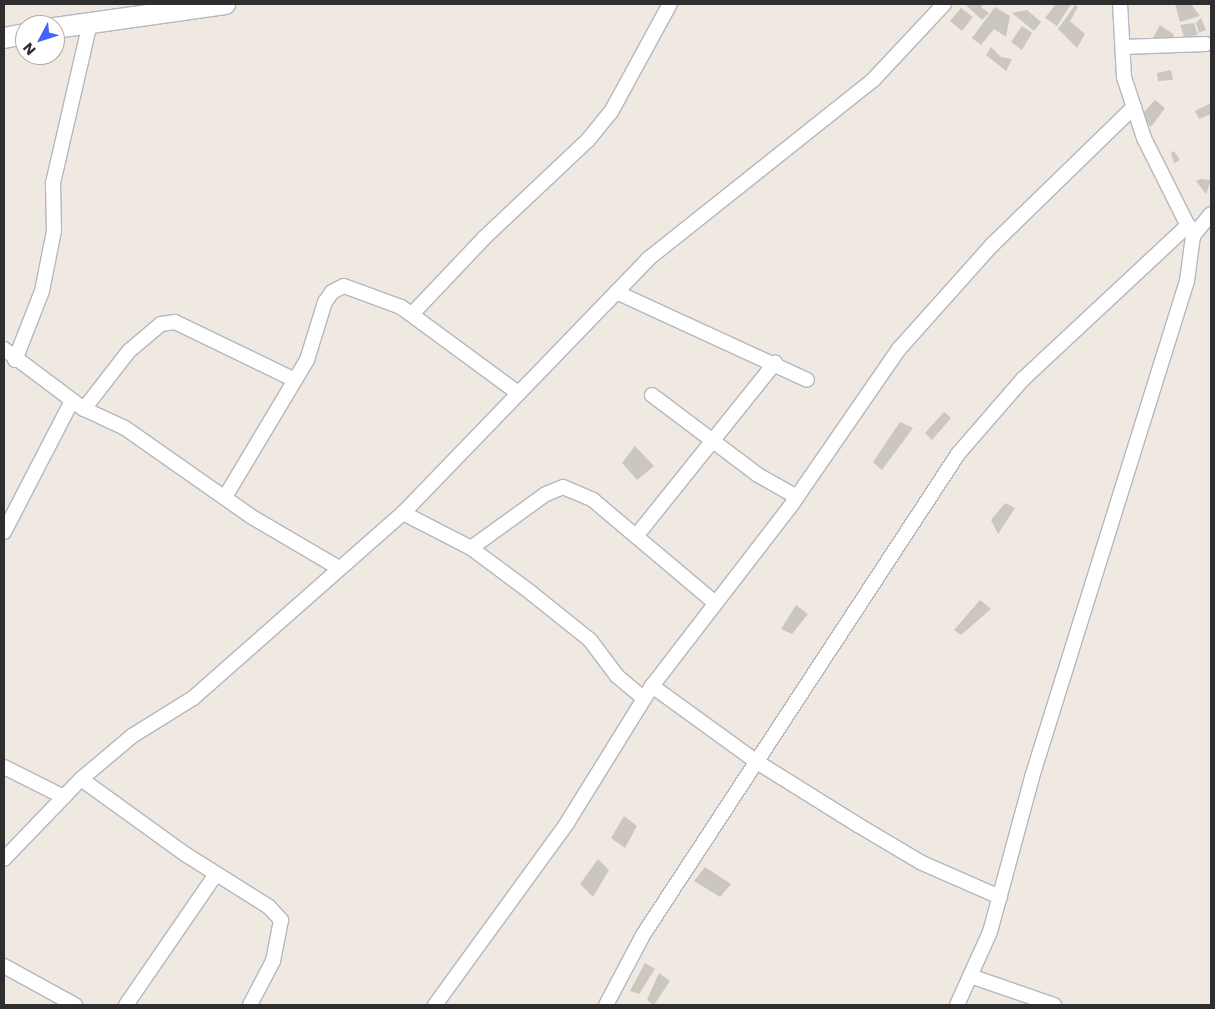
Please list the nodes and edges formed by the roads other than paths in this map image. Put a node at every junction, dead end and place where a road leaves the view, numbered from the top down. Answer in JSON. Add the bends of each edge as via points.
{"nodes":[{"id":1,"x":225,"y":4,"type":"edge"},
{"id":2,"x":670,"y":4,"type":"edge"},
{"id":3,"x":944,"y":4,"type":"edge"},
{"id":4,"x":1120,"y":4,"type":"edge"},
{"id":5,"x":90,"y":23,"type":"junction"},
{"id":6,"x":65,"y":27,"type":"edge"},
{"id":7,"x":1206,"y":44,"type":"dead end"},
{"id":8,"x":1122,"y":47,"type":"junction"},
{"id":9,"x":1134,"y":107,"type":"junction"},
{"id":10,"x":1211,"y":214,"type":"edge"},
{"id":11,"x":1191,"y":231,"type":"junction"},
{"id":12,"x":616,"y":292,"type":"junction"},
{"id":13,"x":412,"y":314,"type":"junction"},
{"id":14,"x":4,"y":349,"type":"edge"},
{"id":15,"x":15,"y":360,"type":"junction"},
{"id":16,"x":775,"y":363,"type":"junction"},
{"id":17,"x":295,"y":380,"type":"junction"},
{"id":18,"x":807,"y":380,"type":"dead end"},
{"id":19,"x":518,"y":393,"type":"junction"},
{"id":20,"x":652,"y":395,"type":"dead end"},
{"id":21,"x":72,"y":401,"type":"junction"},
{"id":22,"x":84,"y":409,"type":"junction"},
{"id":23,"x":712,"y":443,"type":"junction"},
{"id":24,"x":225,"y":497,"type":"junction"},
{"id":25,"x":797,"y":497,"type":"junction"},
{"id":26,"x":403,"y":513,"type":"junction"},
{"id":27,"x":4,"y":532,"type":"edge"},
{"id":28,"x":637,"y":535,"type":"junction"},
{"id":29,"x":471,"y":548,"type":"junction"},
{"id":30,"x":339,"y":568,"type":"junction"},
{"id":31,"x":714,"y":602,"type":"junction"},
{"id":32,"x":652,"y":686,"type":"junction"},
{"id":33,"x":644,"y":699,"type":"junction"},
{"id":34,"x":757,"y":762,"type":"junction"},
{"id":35,"x":4,"y":767,"type":"edge"},
{"id":36,"x":81,"y":779,"type":"junction"},
{"id":37,"x":64,"y":797,"type":"junction"},
{"id":38,"x":4,"y":859,"type":"edge"},
{"id":39,"x":216,"y":874,"type":"junction"},
{"id":40,"x":1000,"y":897,"type":"junction"},
{"id":41,"x":4,"y":966,"type":"edge"},
{"id":42,"x":970,"y":976,"type":"junction"},
{"id":43,"x":76,"y":1005,"type":"edge"},
{"id":44,"x":126,"y":1005,"type":"edge"},
{"id":45,"x":250,"y":1005,"type":"edge"},
{"id":46,"x":435,"y":1005,"type":"edge"},
{"id":47,"x":606,"y":1005,"type":"edge"},
{"id":48,"x":957,"y":1005,"type":"edge"},
{"id":49,"x":1054,"y":1005,"type":"edge"}],
"edges":[{"from":1,"to":5,"type":"street"},
{"from":2,"to":13,"type":"street","via":[[611,112],[588,140],[484,238]]},
{"from":3,"to":12,"type":"street","via":[[873,80],[702,214]]},
{"from":4,"to":8,"type":"street"},
{"from":5,"to":6,"type":"street"},
{"from":5,"to":15,"type":"street","via":[[53,183],[54,230],[42,291]]},
{"from":7,"to":8,"type":"street"},
{"from":8,"to":9,"type":"street","via":[[1124,77]]},
{"from":9,"to":11,"type":"street","via":[[1144,138]]},
{"from":9,"to":25,"type":"street","via":[[992,245],[899,349]]},
{"from":10,"to":11,"type":"street"},
{"from":11,"to":34,"type":"street","via":[[1024,379],[958,454]]},
{"from":11,"to":40,"type":"street","via":[[1187,281],[1032,777]]},
{"from":12,"to":16,"type":"street"},
{"from":12,"to":19,"type":"street"},
{"from":13,"to":17,"type":"street","via":[[344,286],[332,292]]},
{"from":13,"to":19,"type":"street"},
{"from":14,"to":15,"type":"street"},
{"from":15,"to":21,"type":"street"},
{"from":16,"to":18,"type":"street"},
{"from":16,"to":23,"type":"street"},
{"from":17,"to":22,"type":"street","via":[[175,322],[161,324],[129,351]]},
{"from":17,"to":24,"type":"street"},
{"from":19,"to":26,"type":"street"},
{"from":20,"to":23,"type":"street"},
{"from":21,"to":22,"type":"street"},
{"from":21,"to":27,"type":"street"},
{"from":22,"to":24,"type":"street","via":[[125,428]]},
{"from":23,"to":25,"type":"street"},
{"from":23,"to":28,"type":"street"},
{"from":24,"to":30,"type":"street"},
{"from":25,"to":31,"type":"street"},
{"from":26,"to":29,"type":"street"},
{"from":26,"to":30,"type":"street"},
{"from":28,"to":29,"type":"street","via":[[593,500],[563,487],[546,494]]},
{"from":28,"to":31,"type":"street"},
{"from":29,"to":33,"type":"street","via":[[590,640],[617,676]]},
{"from":30,"to":36,"type":"street","via":[[192,698],[132,736]]},
{"from":31,"to":32,"type":"street"},
{"from":32,"to":33,"type":"street"},
{"from":32,"to":34,"type":"street"},
{"from":33,"to":46,"type":"street","via":[[568,823]]},
{"from":34,"to":40,"type":"street","via":[[922,863]]},
{"from":34,"to":47,"type":"street","via":[[643,936]]},
{"from":35,"to":37,"type":"street"},
{"from":36,"to":37,"type":"street"},
{"from":36,"to":39,"type":"street"},
{"from":37,"to":38,"type":"street"},
{"from":39,"to":44,"type":"street"},
{"from":39,"to":45,"type":"street","via":[[269,907],[281,920],[273,961]]},
{"from":40,"to":42,"type":"street"},
{"from":41,"to":43,"type":"street"},
{"from":42,"to":48,"type":"street"},
{"from":42,"to":49,"type":"street"}]}
